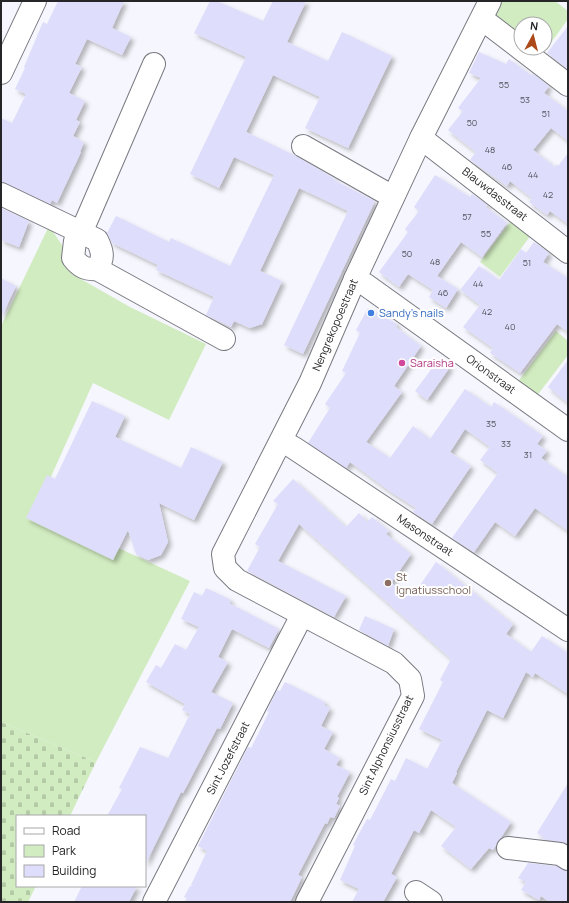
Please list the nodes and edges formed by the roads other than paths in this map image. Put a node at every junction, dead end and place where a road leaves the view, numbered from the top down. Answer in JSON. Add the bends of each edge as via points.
{"nodes":[{"id":1,"x":35,"y":1,"type":"edge"},
{"id":2,"x":486,"y":10,"type":"edge"},
{"id":3,"x":154,"y":64,"type":"dead end"},
{"id":4,"x":1,"y":73,"type":"edge"},
{"id":5,"x":568,"y":86,"type":"edge"},
{"id":6,"x":421,"y":138,"type":"junction"},
{"id":7,"x":303,"y":146,"type":"dead end"},
{"id":8,"x":1,"y":194,"type":"edge"},
{"id":9,"x":393,"y":197,"type":"junction"},
{"id":10,"x":81,"y":233,"type":"junction"},
{"id":11,"x":568,"y":252,"type":"edge"},
{"id":12,"x":355,"y":279,"type":"junction"},
{"id":13,"x":224,"y":339,"type":"dead end"},
{"id":14,"x":568,"y":430,"type":"edge"},
{"id":15,"x":282,"y":441,"type":"junction"},
{"id":16,"x":302,"y":614,"type":"junction"},
{"id":17,"x":568,"y":630,"type":"edge"},
{"id":18,"x":508,"y":848,"type":"dead end"},
{"id":19,"x":568,"y":859,"type":"edge"},
{"id":20,"x":154,"y":902,"type":"edge"},
{"id":21,"x":307,"y":902,"type":"edge"}],
"edges":[{"from":1,"to":4,"type":"street"},
{"from":2,"to":5,"type":"street"},
{"from":2,"to":6,"type":"street","name":"Nengrekopoestraat"},
{"from":3,"to":10,"type":"street"},
{"from":6,"to":9,"type":"street","name":"Nengrekopoestraat"},
{"from":6,"to":11,"type":"street","name":"Blauwdasstraat"},
{"from":7,"to":9,"type":"street"},
{"from":8,"to":10,"type":"street"},
{"from":9,"to":12,"type":"street","name":"Nengrekopoestraat"},
{"from":10,"to":13,"type":"street","via":[[75,241],[73,258],[78,265],[87,270],[97,270]]},
{"from":12,"to":14,"type":"street","name":"Orionstraat","via":[[366,284]]},
{"from":12,"to":15,"type":"street","name":"Nengrekopoestraat"},
{"from":15,"to":16,"type":"street","name":"Nengrekopoestraat","via":[[224,554],[225,568],[237,580]]},
{"from":15,"to":17,"type":"street","name":"Masonstraat"},
{"from":16,"to":20,"type":"street","name":"Sint Jozefstraat"},
{"from":16,"to":21,"type":"street","name":"Sint Alphonsiusstraat","via":[[394,663],[410,679],[413,696]]},
{"from":18,"to":19,"type":"street","via":[[560,854]]}]}
